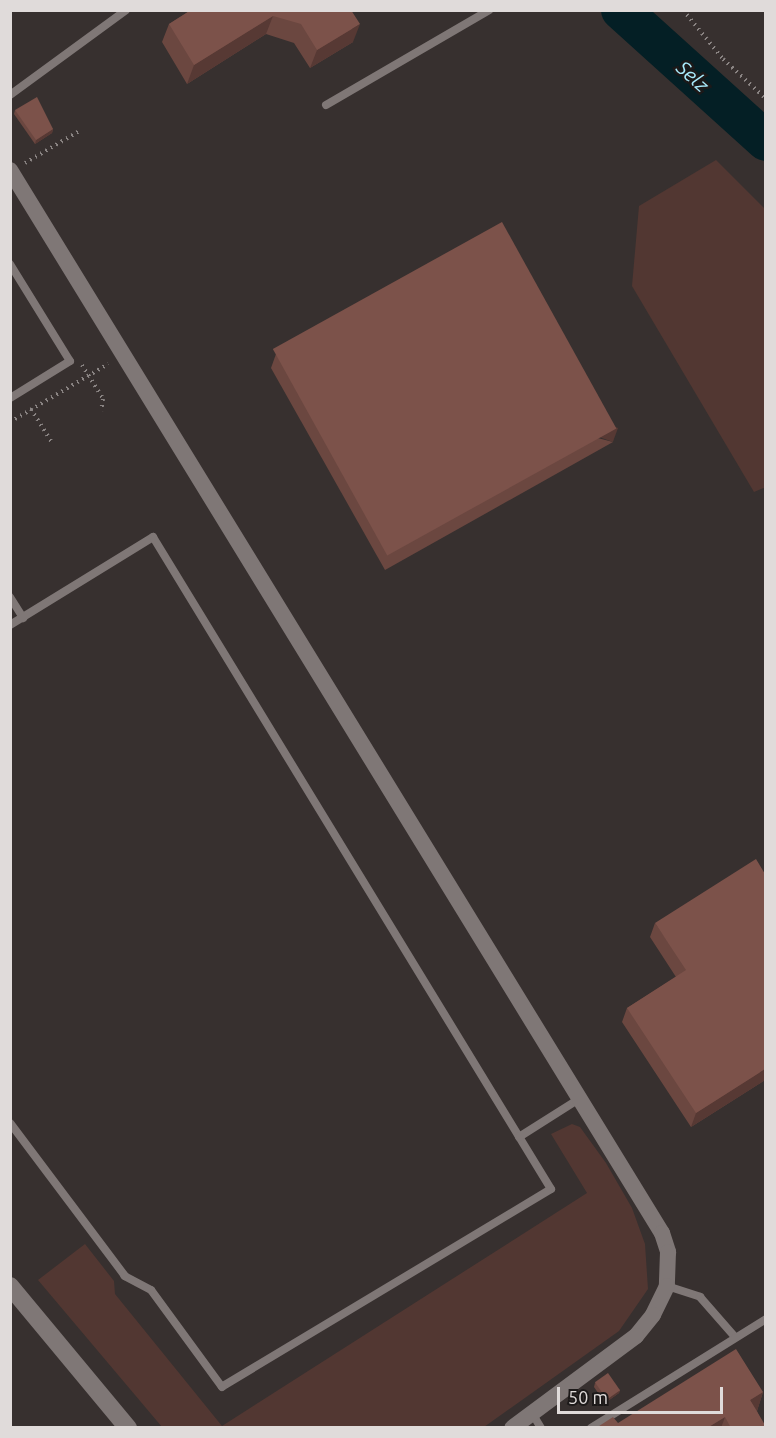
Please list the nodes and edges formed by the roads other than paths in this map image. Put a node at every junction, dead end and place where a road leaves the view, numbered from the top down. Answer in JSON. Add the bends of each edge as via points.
{"nodes":[{"id":1,"x":126,"y":10,"type":"edge"},
{"id":2,"x":489,"y":10,"type":"edge"},
{"id":3,"x":10,"y":95,"type":"edge"},
{"id":4,"x":326,"y":105,"type":"dead end"},
{"id":5,"x":10,"y":170,"type":"edge"},
{"id":6,"x":10,"y":264,"type":"edge"},
{"id":7,"x":10,"y":398,"type":"edge"},
{"id":8,"x":10,"y":597,"type":"edge"},
{"id":9,"x":23,"y":618,"type":"junction"},
{"id":10,"x":10,"y":625,"type":"edge"},
{"id":11,"x":582,"y":1097,"type":"junction"},
{"id":12,"x":10,"y":1123,"type":"edge"},
{"id":13,"x":519,"y":1137,"type":"junction"},
{"id":14,"x":10,"y":1286,"type":"edge"},
{"id":15,"x":667,"y":1286,"type":"junction"},
{"id":16,"x":765,"y":1319,"type":"edge"},
{"id":17,"x":735,"y":1337,"type":"junction"},
{"id":18,"x":536,"y":1420,"type":"edge"},
{"id":19,"x":128,"y":1428,"type":"edge"},
{"id":20,"x":512,"y":1428,"type":"edge"},
{"id":21,"x":591,"y":1428,"type":"edge"}],
"edges":[{"from":1,"to":3,"type":"lane"},
{"from":2,"to":4,"type":"lane"},
{"from":5,"to":11,"type":"street"},
{"from":6,"to":7,"type":"lane","via":[[70,361]]},
{"from":8,"to":9,"type":"lane"},
{"from":9,"to":10,"type":"lane"},
{"from":9,"to":13,"type":"lane","via":[[153,537]]},
{"from":11,"to":13,"type":"lane"},
{"from":11,"to":15,"type":"street","via":[[662,1233],[668,1252]]},
{"from":12,"to":13,"type":"lane","via":[[125,1276],[151,1290],[222,1387],[551,1189]]},
{"from":14,"to":19,"type":"main road"},
{"from":15,"to":17,"type":"lane","via":[[700,1297]]},
{"from":15,"to":18,"type":"street","via":[[653,1316],[636,1336]]},
{"from":16,"to":17,"type":"lane"},
{"from":17,"to":21,"type":"lane"},
{"from":18,"to":20,"type":"street"}]}
